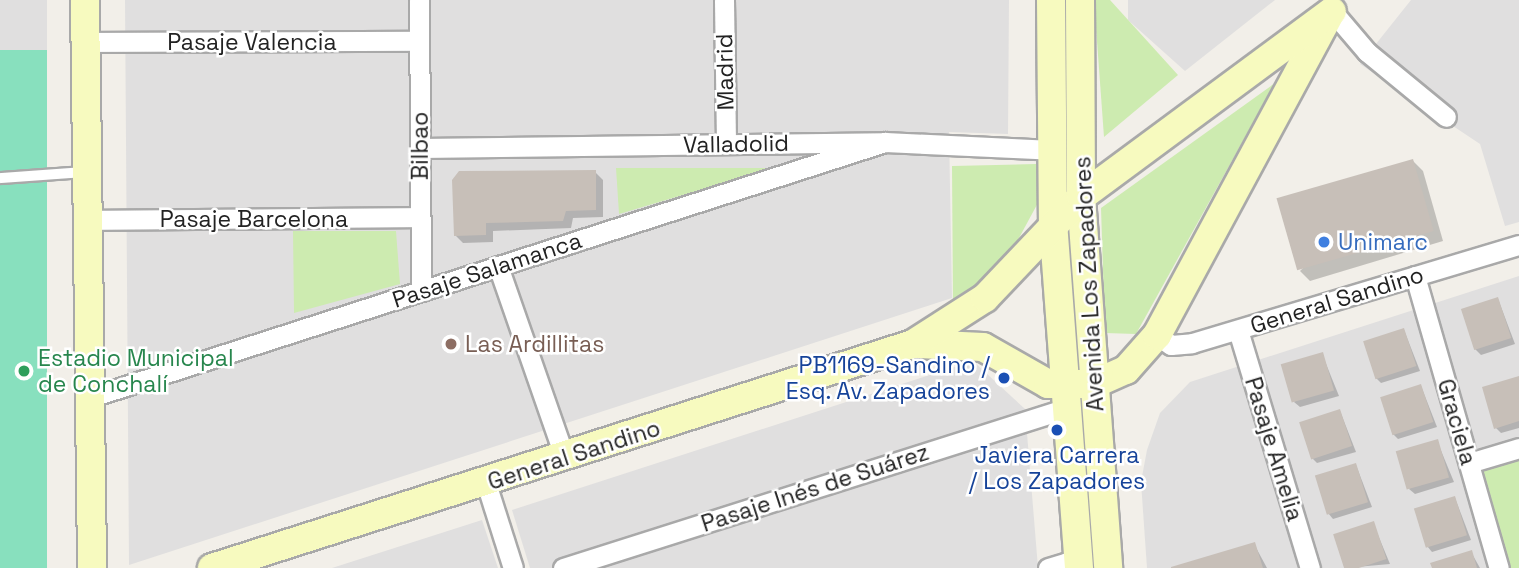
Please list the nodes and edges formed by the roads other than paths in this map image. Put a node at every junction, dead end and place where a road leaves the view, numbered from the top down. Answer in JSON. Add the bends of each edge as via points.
{"nodes":[{"id":1,"x":85,"y":0,"type":"edge"},
{"id":2,"x":419,"y":0,"type":"edge"},
{"id":3,"x":724,"y":0,"type":"edge"},
{"id":4,"x":1051,"y":0,"type":"edge"},
{"id":5,"x":1080,"y":0,"type":"edge"},
{"id":6,"x":1336,"y":6,"type":"edge"},
{"id":7,"x":419,"y":41,"type":"junction"},
{"id":8,"x":86,"y":43,"type":"junction"},
{"id":9,"x":1262,"y":60,"type":"junction"},
{"id":10,"x":1291,"y":87,"type":"junction"},
{"id":11,"x":1446,"y":117,"type":"dead end"},
{"id":12,"x":885,"y":142,"type":"junction"},
{"id":13,"x":726,"y":144,"type":"junction"},
{"id":14,"x":420,"y":148,"type":"junction"},
{"id":15,"x":1052,"y":150,"type":"junction"},
{"id":16,"x":86,"y":172,"type":"junction"},
{"id":17,"x":0,"y":178,"type":"edge"},
{"id":18,"x":1081,"y":197,"type":"junction"},
{"id":19,"x":420,"y":217,"type":"junction"},
{"id":20,"x":87,"y":220,"type":"junction"},
{"id":21,"x":1053,"y":222,"type":"junction"},
{"id":22,"x":1519,"y":244,"type":"edge"},
{"id":23,"x":498,"y":266,"type":"junction"},
{"id":24,"x":1416,"y":276,"type":"junction"},
{"id":25,"x":421,"y":291,"type":"junction"},
{"id":26,"x":1238,"y":330,"type":"junction"},
{"id":27,"x":1157,"y":335,"type":"junction"},
{"id":28,"x":913,"y":344,"type":"junction"},
{"id":29,"x":1094,"y":384,"type":"junction"},
{"id":30,"x":1066,"y":397,"type":"junction"},
{"id":31,"x":88,"y":398,"type":"junction"},
{"id":32,"x":1519,"y":448,"type":"edge"},
{"id":33,"x":565,"y":458,"type":"junction"},
{"id":34,"x":1469,"y":463,"type":"junction"},
{"id":35,"x":486,"y":483,"type":"junction"},
{"id":36,"x":1078,"y":563,"type":"edge"},
{"id":37,"x":224,"y":566,"type":"edge"},
{"id":38,"x":92,"y":568,"type":"edge"},
{"id":39,"x":513,"y":568,"type":"edge"},
{"id":40,"x":563,"y":568,"type":"edge"},
{"id":41,"x":1048,"y":568,"type":"edge"},
{"id":42,"x":1108,"y":568,"type":"edge"},
{"id":43,"x":1310,"y":568,"type":"edge"},
{"id":44,"x":1499,"y":568,"type":"edge"}],
"edges":[{"from":1,"to":8,"type":"main road"},
{"from":2,"to":7,"type":"street","name":"Bilbao"},
{"from":3,"to":13,"type":"street","name":"Madrid"},
{"from":4,"to":15,"type":"main road","name":"Avenida Los Zapadores"},
{"from":5,"to":18,"type":"main road","name":"Avenida Los Zapadores"},
{"from":6,"to":9,"type":"main road","name":"General Sandino"},
{"from":6,"to":10,"type":"main road"},
{"from":6,"to":11,"type":"street","via":[[1367,52]]},
{"from":7,"to":8,"type":"street","name":"Pasaje Valencia"},
{"from":7,"to":14,"type":"street","name":"Bilbao"},
{"from":8,"to":16,"type":"main road"},
{"from":9,"to":10,"type":"main road"},
{"from":9,"to":18,"type":"main road","name":"General Sandino"},
{"from":10,"to":27,"type":"main road"},
{"from":12,"to":13,"type":"street","name":"Valladolid"},
{"from":12,"to":15,"type":"street","name":"Valladolid"},
{"from":12,"to":23,"type":"street","name":"Pasaje Salamanca"},
{"from":13,"to":14,"type":"street","name":"Valladolid"},
{"from":14,"to":19,"type":"street","name":"Bilbao"},
{"from":15,"to":21,"type":"main road","name":"Avenida Los Zapadores"},
{"from":16,"to":17,"type":"lane"},
{"from":16,"to":20,"type":"main road"},
{"from":18,"to":21,"type":"main road","name":"General Sandino"},
{"from":18,"to":29,"type":"main road","name":"Avenida Los Zapadores"},
{"from":19,"to":20,"type":"street","name":"Pasaje Barcelona"},
{"from":19,"to":25,"type":"street","name":"Bilbao"},
{"from":20,"to":31,"type":"main road"},
{"from":21,"to":28,"type":"main road","name":"General Sandino","via":[[985,298]]},
{"from":21,"to":30,"type":"main road","name":"Avenida Los Zapadores"},
{"from":22,"to":24,"type":"street","name":"General Sandino"},
{"from":23,"to":25,"type":"street","name":"Pasaje Salamanca"},
{"from":23,"to":33,"type":"street"},
{"from":24,"to":26,"type":"street","name":"General Sandino"},
{"from":24,"to":34,"type":"street","name":"Graciela"},
{"from":25,"to":31,"type":"street","name":"Pasaje Salamanca"},
{"from":26,"to":27,"type":"street","name":"General Sandino","via":[[1181,346]]},
{"from":26,"to":43,"type":"street","name":"Pasaje Amelia"},
{"from":27,"to":29,"type":"main road","name":"General Sandino","via":[[1140,359]]},
{"from":28,"to":30,"type":"main road","name":"General Sandino","via":[[983,347]]},
{"from":28,"to":33,"type":"main road","name":"General Sandino"},
{"from":29,"to":30,"type":"main road","name":"General Sandino"},
{"from":29,"to":42,"type":"main road","name":"Avenida Los Zapadores"},
{"from":30,"to":36,"type":"main road","name":"Avenida Los Zapadores"},
{"from":30,"to":40,"type":"street","name":"Pasaje Inés de Suárez"},
{"from":31,"to":38,"type":"main road"},
{"from":32,"to":34,"type":"street"},
{"from":33,"to":35,"type":"main road","name":"General Sandino"},
{"from":34,"to":44,"type":"street","name":"Graciela"},
{"from":35,"to":37,"type":"main road","name":"General Sandino"},
{"from":35,"to":39,"type":"street"},
{"from":36,"to":41,"type":"street"}]}
